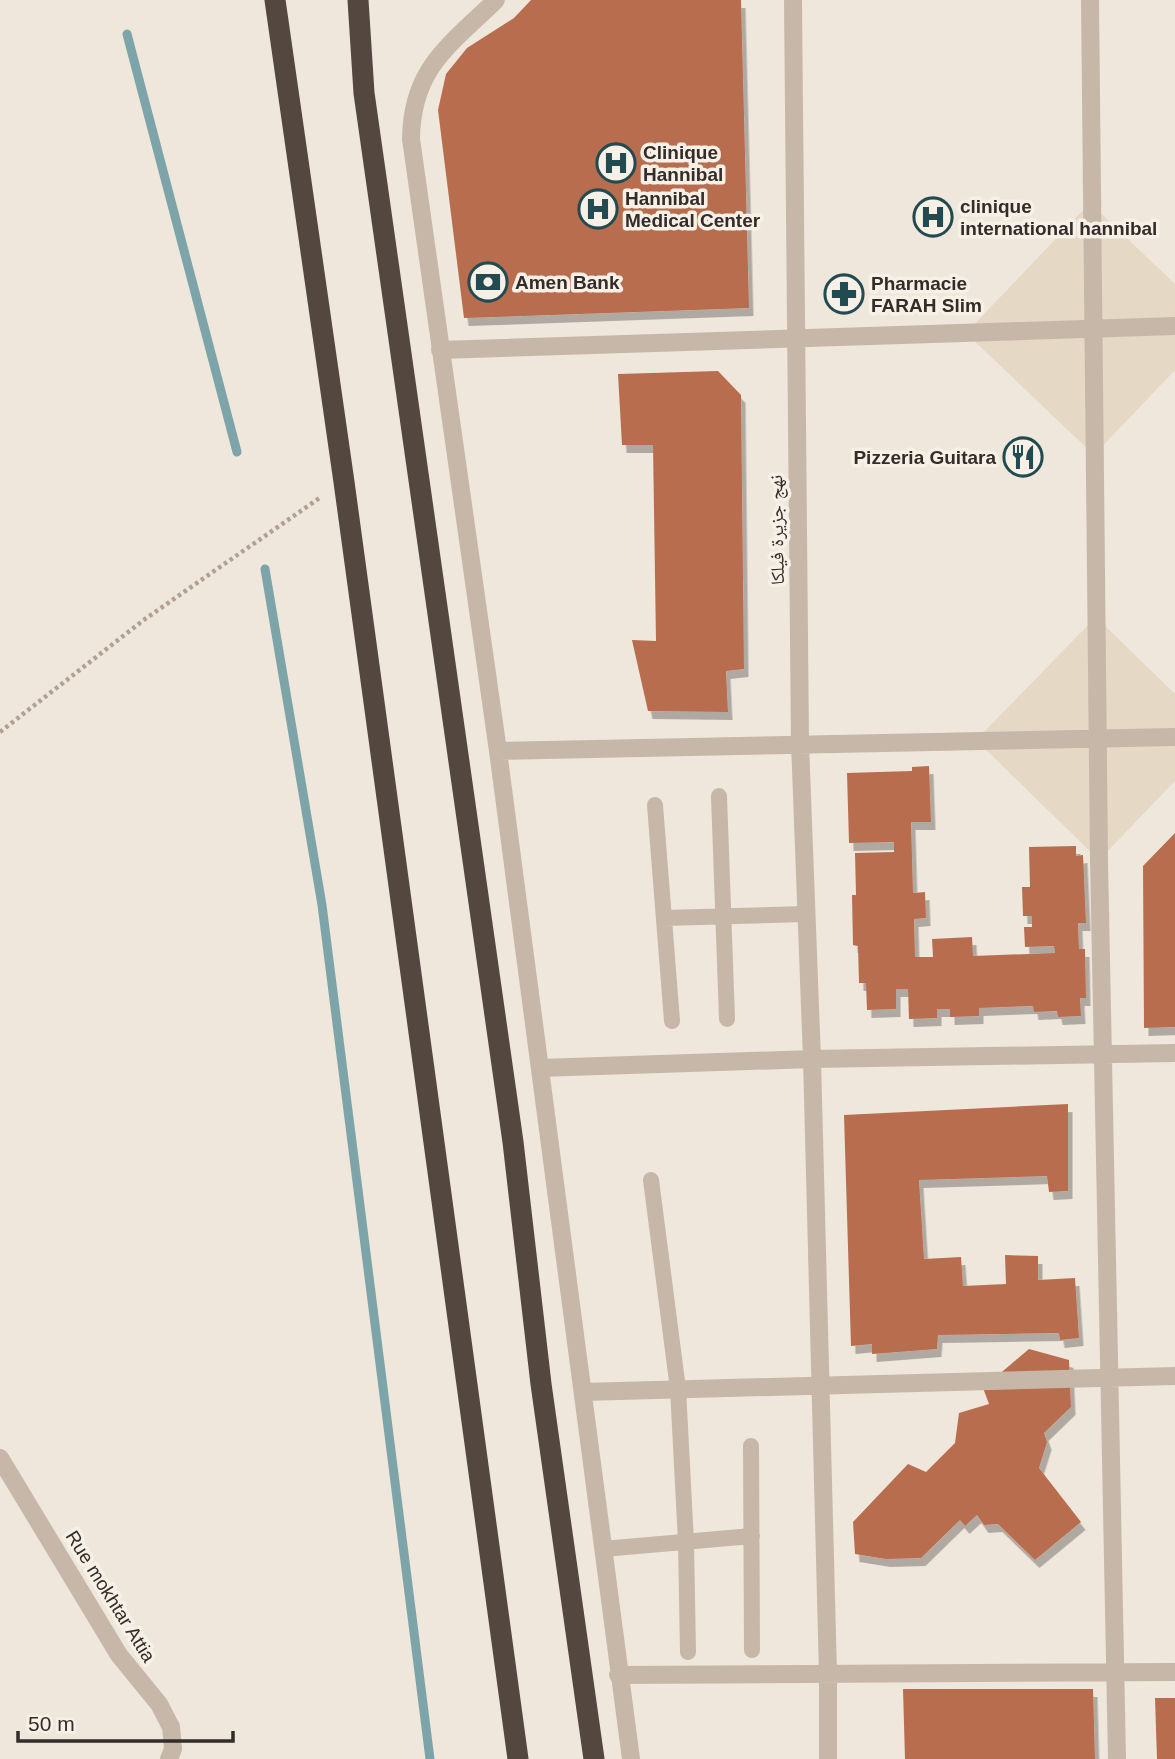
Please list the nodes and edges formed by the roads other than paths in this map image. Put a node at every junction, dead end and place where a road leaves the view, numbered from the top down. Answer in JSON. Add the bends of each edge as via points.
{"nodes":[{"id":1,"x":275,"y":0,"type":"edge"},
{"id":2,"x":358,"y":0,"type":"edge"},
{"id":3,"x":496,"y":0,"type":"edge"},
{"id":4,"x":793,"y":0,"type":"edge"},
{"id":5,"x":1090,"y":0,"type":"edge"},
{"id":6,"x":1175,"y":326,"type":"edge"},
{"id":7,"x":1091,"y":329,"type":"junction"},
{"id":8,"x":794,"y":338,"type":"junction"},
{"id":9,"x":440,"y":350,"type":"junction"},
{"id":10,"x":1175,"y":737,"type":"edge"},
{"id":11,"x":1098,"y":738,"type":"junction"},
{"id":12,"x":800,"y":743,"type":"junction"},
{"id":13,"x":498,"y":751,"type":"junction"},
{"id":14,"x":719,"y":796,"type":"dead end"},
{"id":15,"x":655,"y":805,"type":"dead end"},
{"id":16,"x":806,"y":914,"type":"junction"},
{"id":17,"x":723,"y":916,"type":"junction"},
{"id":18,"x":664,"y":918,"type":"junction"},
{"id":19,"x":727,"y":1019,"type":"dead end"},
{"id":20,"x":672,"y":1021,"type":"dead end"},
{"id":21,"x":1175,"y":1053,"type":"edge"},
{"id":22,"x":1102,"y":1055,"type":"junction"},
{"id":23,"x":812,"y":1059,"type":"junction"},
{"id":24,"x":540,"y":1068,"type":"junction"},
{"id":25,"x":651,"y":1180,"type":"dead end"},
{"id":26,"x":1175,"y":1376,"type":"edge"},
{"id":27,"x":1109,"y":1378,"type":"junction"},
{"id":28,"x":821,"y":1385,"type":"junction"},
{"id":29,"x":678,"y":1389,"type":"junction"},
{"id":30,"x":583,"y":1392,"type":"junction"},
{"id":31,"x":751,"y":1446,"type":"dead end"},
{"id":32,"x":0,"y":1458,"type":"edge"},
{"id":33,"x":752,"y":1536,"type":"junction"},
{"id":34,"x":686,"y":1542,"type":"junction"},
{"id":35,"x":603,"y":1549,"type":"junction"},
{"id":36,"x":752,"y":1650,"type":"dead end"},
{"id":37,"x":688,"y":1652,"type":"dead end"},
{"id":38,"x":1115,"y":1672,"type":"junction"},
{"id":39,"x":1175,"y":1672,"type":"edge"},
{"id":40,"x":828,"y":1674,"type":"junction"},
{"id":41,"x":618,"y":1675,"type":"junction"},
{"id":42,"x":169,"y":1759,"type":"edge"},
{"id":43,"x":518,"y":1759,"type":"edge"},
{"id":44,"x":594,"y":1759,"type":"edge"},
{"id":45,"x":631,"y":1759,"type":"edge"},
{"id":46,"x":828,"y":1759,"type":"edge"},
{"id":47,"x":1118,"y":1759,"type":"edge"}],
"edges":[{"from":1,"to":43,"type":"highway"},
{"from":2,"to":44,"type":"highway","via":[[364,93],[513,1142],[541,1384]]},
{"from":3,"to":9,"type":"street","via":[[432,63],[421,81],[412,116],[411,139]]},
{"from":4,"to":8,"type":"street","name":"نهج جزيرة فيلكا"},
{"from":5,"to":7,"type":"street"},
{"from":6,"to":7,"type":"street"},
{"from":7,"to":8,"type":"street"},
{"from":7,"to":11,"type":"street"},
{"from":8,"to":9,"type":"street"},
{"from":8,"to":12,"type":"street","name":"نهج جزيرة فيلكا"},
{"from":9,"to":13,"type":"street"},
{"from":10,"to":11,"type":"street"},
{"from":11,"to":12,"type":"street"},
{"from":11,"to":22,"type":"street"},
{"from":12,"to":13,"type":"street"},
{"from":12,"to":16,"type":"street","name":"نهج جزيرة فيلكا"},
{"from":13,"to":24,"type":"street"},
{"from":14,"to":17,"type":"lane"},
{"from":15,"to":18,"type":"lane"},
{"from":16,"to":17,"type":"lane"},
{"from":16,"to":23,"type":"street","name":"نهج جزيرة فيلكا"},
{"from":17,"to":18,"type":"lane"},
{"from":17,"to":19,"type":"lane"},
{"from":18,"to":20,"type":"lane"},
{"from":21,"to":22,"type":"street"},
{"from":22,"to":23,"type":"street"},
{"from":22,"to":27,"type":"street"},
{"from":23,"to":24,"type":"street"},
{"from":23,"to":28,"type":"street","name":"نهج جزيرة فيلكا"},
{"from":24,"to":30,"type":"street"},
{"from":25,"to":29,"type":"lane"},
{"from":26,"to":27,"type":"street"},
{"from":27,"to":28,"type":"street"},
{"from":27,"to":38,"type":"street"},
{"from":28,"to":29,"type":"street"},
{"from":28,"to":40,"type":"street","name":"نهج جزيرة فيلكا"},
{"from":29,"to":30,"type":"street"},
{"from":29,"to":34,"type":"lane"},
{"from":30,"to":35,"type":"street"},
{"from":31,"to":33,"type":"lane"},
{"from":32,"to":42,"type":"street","name":"Rue mokhtar Attia","via":[[119,1655],[159,1704],[171,1727]]},
{"from":33,"to":34,"type":"lane"},
{"from":33,"to":36,"type":"lane"},
{"from":34,"to":35,"type":"lane"},
{"from":34,"to":37,"type":"lane"},
{"from":35,"to":41,"type":"street"},
{"from":38,"to":39,"type":"street"},
{"from":38,"to":40,"type":"street"},
{"from":38,"to":47,"type":"street"},
{"from":40,"to":41,"type":"street"},
{"from":40,"to":46,"type":"street","name":"نهج جزيرة فيلكا"},
{"from":41,"to":45,"type":"street"}]}
